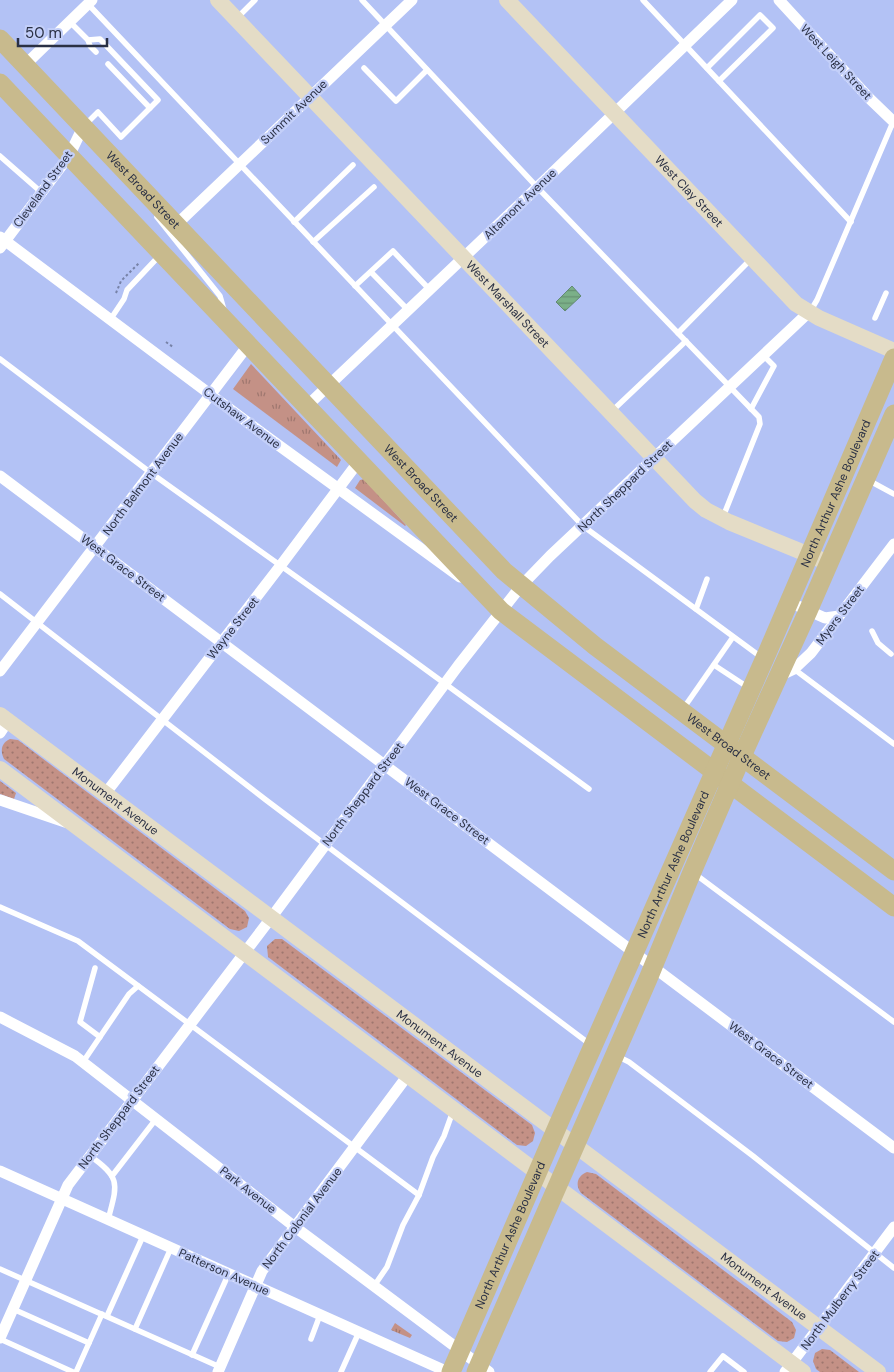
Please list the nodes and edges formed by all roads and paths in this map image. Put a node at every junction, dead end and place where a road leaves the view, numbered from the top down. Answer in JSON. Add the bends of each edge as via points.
{"nodes":[{"id":1,"x":218,"y":0,"type":"edge"},
{"id":2,"x":255,"y":0,"type":"edge"},
{"id":3,"x":362,"y":0,"type":"edge"},
{"id":4,"x":507,"y":0,"type":"edge"},
{"id":5,"x":643,"y":0,"type":"edge"},
{"id":6,"x":732,"y":0,"type":"edge"},
{"id":7,"x":778,"y":0,"type":"edge"},
{"id":8,"x":410,"y":1,"type":"edge"},
{"id":9,"x":90,"y":2,"type":"edge"},
{"id":10,"x":236,"y":18,"type":"junction"},
{"id":11,"x":70,"y":22,"type":"junction"},
{"id":12,"x":386,"y":25,"type":"junction"},
{"id":13,"x":0,"y":39,"type":"edge"},
{"id":14,"x":88,"y":40,"type":"junction"},
{"id":15,"x":685,"y":45,"type":"junction"},
{"id":16,"x":96,"y":52,"type":"dead end"},
{"id":17,"x":108,"y":64,"type":"dead end"},
{"id":18,"x":25,"y":65,"type":"junction"},
{"id":19,"x":364,"y":68,"type":"dead end"},
{"id":20,"x":707,"y":68,"type":"junction"},
{"id":21,"x":428,"y":70,"type":"junction"},
{"id":22,"x":719,"y":82,"type":"junction"},
{"id":23,"x":0,"y":83,"type":"edge"},
{"id":24,"x":310,"y":97,"type":"junction"},
{"id":25,"x":150,"y":108,"type":"junction"},
{"id":26,"x":614,"y":114,"type":"junction"},
{"id":27,"x":894,"y":121,"type":"edge"},
{"id":28,"x":83,"y":127,"type":"junction"},
{"id":29,"x":0,"y":156,"type":"edge"},
{"id":30,"x":69,"y":156,"type":"junction"},
{"id":31,"x":240,"y":164,"type":"junction"},
{"id":32,"x":353,"y":164,"type":"dead end"},
{"id":33,"x":374,"y":186,"type":"dead end"},
{"id":34,"x":537,"y":187,"type":"junction"},
{"id":35,"x":144,"y":191,"type":"junction"},
{"id":36,"x":42,"y":193,"type":"junction"},
{"id":37,"x":294,"y":222,"type":"junction"},
{"id":38,"x":851,"y":222,"type":"junction"},
{"id":39,"x":176,"y":225,"type":"junction"},
{"id":40,"x":2,"y":242,"type":"edge"},
{"id":41,"x":314,"y":242,"type":"junction"},
{"id":42,"x":162,"y":253,"type":"junction"},
{"id":43,"x":463,"y":257,"type":"junction"},
{"id":44,"x":752,"y":258,"type":"junction"},
{"id":45,"x":371,"y":272,"type":"junction"},
{"id":46,"x":356,"y":286,"type":"junction"},
{"id":47,"x":430,"y":290,"type":"junction"},
{"id":48,"x":886,"y":293,"type":"dead end"},
{"id":49,"x":408,"y":310,"type":"junction"},
{"id":50,"x":808,"y":313,"type":"junction"},
{"id":51,"x":875,"y":318,"type":"dead end"},
{"id":52,"x":110,"y":320,"type":"junction"},
{"id":53,"x":228,"y":322,"type":"junction"},
{"id":54,"x":392,"y":325,"type":"junction"},
{"id":55,"x":678,"y":333,"type":"junction"},
{"id":56,"x":686,"y":341,"type":"junction"},
{"id":57,"x":166,"y":342,"type":"dead end"},
{"id":58,"x":249,"y":344,"type":"junction"},
{"id":59,"x":173,"y":347,"type":"dead end"},
{"id":60,"x":894,"y":351,"type":"edge"},
{"id":61,"x":763,"y":355,"type":"junction"},
{"id":62,"x":894,"y":358,"type":"edge"},
{"id":63,"x":0,"y":359,"type":"edge"},
{"id":64,"x":329,"y":386,"type":"junction"},
{"id":65,"x":730,"y":386,"type":"junction"},
{"id":66,"x":211,"y":395,"type":"junction"},
{"id":67,"x":307,"y":406,"type":"junction"},
{"id":68,"x":751,"y":409,"type":"junction"},
{"id":69,"x":611,"y":413,"type":"junction"},
{"id":70,"x":894,"y":414,"type":"edge"},
{"id":71,"x":654,"y":458,"type":"junction"},
{"id":72,"x":359,"y":461,"type":"junction"},
{"id":73,"x":151,"y":472,"type":"junction"},
{"id":74,"x":0,"y":476,"type":"edge"},
{"id":75,"x":866,"y":478,"type":"junction"},
{"id":76,"x":338,"y":489,"type":"junction"},
{"id":77,"x":894,"y":494,"type":"edge"},
{"id":78,"x":722,"y":519,"type":"junction"},
{"id":79,"x":583,"y":526,"type":"junction"},
{"id":80,"x":894,"y":544,"type":"edge"},
{"id":81,"x":95,"y":547,"type":"junction"},
{"id":82,"x":810,"y":555,"type":"junction"},
{"id":83,"x":828,"y":563,"type":"junction"},
{"id":84,"x":282,"y":565,"type":"junction"},
{"id":85,"x":707,"y":579,"type":"dead end"},
{"id":86,"x":521,"y":586,"type":"junction"},
{"id":87,"x":0,"y":594,"type":"edge"},
{"id":88,"x":486,"y":595,"type":"junction"},
{"id":89,"x":789,"y":602,"type":"junction"},
{"id":90,"x":696,"y":610,"type":"junction"},
{"id":91,"x":501,"y":611,"type":"junction"},
{"id":92,"x":808,"y":611,"type":"junction"},
{"id":93,"x":839,"y":616,"type":"junction"},
{"id":94,"x":37,"y":622,"type":"junction"},
{"id":95,"x":872,"y":631,"type":"dead end"},
{"id":96,"x":733,"y":637,"type":"junction"},
{"id":97,"x":222,"y":642,"type":"junction"},
{"id":98,"x":891,"y":654,"type":"dead end"},
{"id":99,"x":766,"y":655,"type":"junction"},
{"id":100,"x":714,"y":665,"type":"junction"},
{"id":101,"x":785,"y":670,"type":"junction"},
{"id":102,"x":0,"y":671,"type":"edge"},
{"id":103,"x":445,"y":683,"type":"junction"},
{"id":104,"x":751,"y":689,"type":"junction"},
{"id":105,"x":682,"y":711,"type":"junction"},
{"id":106,"x":162,"y":720,"type":"junction"},
{"id":107,"x":3,"y":723,"type":"edge"},
{"id":108,"x":726,"y":744,"type":"junction"},
{"id":109,"x":894,"y":744,"type":"edge"},
{"id":110,"x":742,"y":756,"type":"junction"},
{"id":111,"x":385,"y":765,"type":"junction"},
{"id":112,"x":0,"y":769,"type":"edge"},
{"id":113,"x":714,"y":772,"type":"junction"},
{"id":114,"x":730,"y":784,"type":"junction"},
{"id":115,"x":589,"y":789,"type":"dead end"},
{"id":116,"x":105,"y":794,"type":"junction"},
{"id":117,"x":0,"y":800,"type":"edge"},
{"id":118,"x":75,"y":826,"type":"junction"},
{"id":119,"x":326,"y":845,"type":"junction"},
{"id":120,"x":894,"y":871,"type":"edge"},
{"id":121,"x":692,"y":872,"type":"junction"},
{"id":122,"x":0,"y":907,"type":"edge"},
{"id":123,"x":894,"y":907,"type":"edge"},
{"id":124,"x":271,"y":918,"type":"junction"},
{"id":125,"x":244,"y":952,"type":"junction"},
{"id":126,"x":634,"y":952,"type":"junction"},
{"id":127,"x":654,"y":967,"type":"junction"},
{"id":128,"x":95,"y":968,"type":"dead end"},
{"id":129,"x":138,"y":986,"type":"junction"},
{"id":130,"x":0,"y":1017,"type":"edge"},
{"id":131,"x":894,"y":1022,"type":"edge"},
{"id":132,"x":190,"y":1024,"type":"junction"},
{"id":133,"x":100,"y":1037,"type":"junction"},
{"id":134,"x":593,"y":1046,"type":"junction"},
{"id":135,"x":616,"y":1055,"type":"junction"},
{"id":136,"x":83,"y":1062,"type":"junction"},
{"id":137,"x":408,"y":1075,"type":"junction"},
{"id":138,"x":132,"y":1100,"type":"junction"},
{"id":139,"x":454,"y":1109,"type":"junction"},
{"id":140,"x":156,"y":1119,"type":"junction"},
{"id":141,"x":555,"y":1131,"type":"junction"},
{"id":142,"x":577,"y":1145,"type":"junction"},
{"id":143,"x":356,"y":1148,"type":"junction"},
{"id":144,"x":894,"y":1148,"type":"edge"},
{"id":145,"x":90,"y":1156,"type":"junction"},
{"id":146,"x":0,"y":1172,"type":"edge"},
{"id":147,"x":537,"y":1173,"type":"junction"},
{"id":148,"x":112,"y":1176,"type":"junction"},
{"id":149,"x":558,"y":1188,"type":"junction"},
{"id":150,"x":419,"y":1195,"type":"junction"},
{"id":151,"x":62,"y":1199,"type":"junction"},
{"id":152,"x":108,"y":1220,"type":"junction"},
{"id":153,"x":296,"y":1227,"type":"junction"},
{"id":154,"x":894,"y":1228,"type":"edge"},
{"id":155,"x":143,"y":1236,"type":"junction"},
{"id":156,"x":171,"y":1248,"type":"junction"},
{"id":157,"x":875,"y":1254,"type":"junction"},
{"id":158,"x":894,"y":1268,"type":"edge"},
{"id":159,"x":0,"y":1269,"type":"edge"},
{"id":160,"x":229,"y":1273,"type":"junction"},
{"id":161,"x":26,"y":1280,"type":"junction"},
{"id":162,"x":255,"y":1286,"type":"junction"},
{"id":163,"x":374,"y":1286,"type":"junction"},
{"id":164,"x":13,"y":1309,"type":"junction"},
{"id":165,"x":320,"y":1315,"type":"junction"},
{"id":166,"x":105,"y":1316,"type":"junction"},
{"id":167,"x":820,"y":1328,"type":"junction"},
{"id":168,"x":135,"y":1329,"type":"junction"},
{"id":169,"x":359,"y":1332,"type":"junction"},
{"id":170,"x":0,"y":1339,"type":"edge"},
{"id":171,"x":311,"y":1339,"type":"dead end"},
{"id":172,"x":89,"y":1343,"type":"junction"},
{"id":173,"x":460,"y":1351,"type":"junction"},
{"id":174,"x":192,"y":1355,"type":"junction"},
{"id":175,"x":794,"y":1369,"type":"edge"},
{"id":176,"x":219,"y":1370,"type":"edge"},
{"id":177,"x":482,"y":1370,"type":"edge"},
{"id":178,"x":74,"y":1372,"type":"edge"},
{"id":179,"x":341,"y":1372,"type":"edge"},
{"id":180,"x":449,"y":1372,"type":"edge"},
{"id":181,"x":710,"y":1372,"type":"edge"},
{"id":182,"x":744,"y":1372,"type":"edge"},
{"id":183,"x":878,"y":1372,"type":"edge"}],
"edges":[{"from":1,"to":10,"type":"street","name":"West Marshall Street"},
{"from":2,"to":10,"type":"lane"},
{"from":3,"to":12,"type":"lane"},
{"from":4,"to":26,"type":"street","name":"West Clay Street"},
{"from":5,"to":15,"type":"lane"},
{"from":6,"to":15,"type":"street","name":"Altamont Avenue"},
{"from":7,"to":27,"type":"street","name":"West Leigh Street"},
{"from":8,"to":12,"type":"street","name":"Summit Avenue"},
{"from":9,"to":11,"type":"street"},
{"from":9,"to":31,"type":"lane"},
{"from":10,"to":24,"type":"street","name":"West Marshall Street"},
{"from":11,"to":14,"type":"lane"},
{"from":11,"to":18,"type":"street"},
{"from":12,"to":21,"type":"lane"},
{"from":12,"to":24,"type":"street","name":"Summit Avenue"},
{"from":13,"to":18,"type":"main road","name":"West Broad Street"},
{"from":14,"to":16,"type":"lane"},
{"from":14,"to":25,"type":"lane","via":[[100,39],[158,100]]},
{"from":15,"to":20,"type":"lane"},
{"from":15,"to":26,"type":"street","name":"Altamont Avenue"},
{"from":17,"to":25,"type":"lane"},
{"from":18,"to":28,"type":"main road","name":"West Broad Street"},
{"from":19,"to":21,"type":"lane","via":[[396,101]]},
{"from":20,"to":22,"type":"lane"},
{"from":20,"to":22,"type":"lane","via":[[760,15],[773,28]]},
{"from":21,"to":34,"type":"lane"},
{"from":22,"to":38,"type":"lane"},
{"from":23,"to":30,"type":"main road"},
{"from":24,"to":31,"type":"street","name":"Summit Avenue"},
{"from":24,"to":43,"type":"street","name":"West Marshall Street"},
{"from":25,"to":28,"type":"lane","via":[[121,137],[98,112]]},
{"from":26,"to":34,"type":"street","name":"Altamont Avenue"},
{"from":26,"to":44,"type":"street","name":"West Clay Street"},
{"from":27,"to":38,"type":"lane"},
{"from":28,"to":30,"type":"street","name":"Cleveland Street"},
{"from":28,"to":35,"type":"main road","name":"West Broad Street"},
{"from":29,"to":36,"type":"lane"},
{"from":30,"to":36,"type":"street","name":"Cleveland Street"},
{"from":30,"to":42,"type":"main road"},
{"from":31,"to":37,"type":"lane"},
{"from":31,"to":39,"type":"street","name":"Summit Avenue"},
{"from":32,"to":37,"type":"lane"},
{"from":33,"to":41,"type":"lane"},
{"from":34,"to":43,"type":"street","name":"Altamont Avenue"},
{"from":34,"to":55,"type":"lane"},
{"from":35,"to":39,"type":"main road","name":"West Broad Street"},
{"from":35,"to":53,"type":"lane","via":[[152,212],[220,296]]},
{"from":36,"to":40,"type":"street","name":"Cleveland Street"},
{"from":37,"to":41,"type":"lane"},
{"from":38,"to":50,"type":"lane","via":[[817,300]]},
{"from":39,"to":64,"type":"main road","name":"West Broad Street"},
{"from":40,"to":52,"type":"street","name":"Cutshaw Avenue"},
{"from":41,"to":46,"type":"lane"},
{"from":42,"to":52,"type":"lane","via":[[127,290]]},
{"from":42,"to":53,"type":"main road"},
{"from":43,"to":47,"type":"street","name":"Altamont Avenue"},
{"from":43,"to":69,"type":"street","name":"West Marshall Street"},
{"from":44,"to":50,"type":"street","name":"West Clay Street"},
{"from":44,"to":55,"type":"lane"},
{"from":45,"to":46,"type":"lane"},
{"from":45,"to":47,"type":"lane","via":[[392,251]]},
{"from":45,"to":49,"type":"lane"},
{"from":46,"to":54,"type":"lane"},
{"from":47,"to":49,"type":"street","name":"Altamont Avenue"},
{"from":48,"to":51,"type":"lane"},
{"from":49,"to":54,"type":"street","name":"Altamont Avenue"},
{"from":50,"to":60,"type":"street","name":"West Clay Street"},
{"from":50,"to":61,"type":"street","name":"North Sheppard Street"},
{"from":52,"to":66,"type":"street","name":"Cutshaw Avenue"},
{"from":53,"to":58,"type":"main road"},
{"from":54,"to":64,"type":"street","name":"Altamont Avenue"},
{"from":54,"to":79,"type":"lane"},
{"from":55,"to":56,"type":"lane"},
{"from":56,"to":65,"type":"lane"},
{"from":56,"to":69,"type":"lane"},
{"from":57,"to":59,"type":"path"},
{"from":58,"to":66,"type":"street","name":"North Belmont Avenue"},
{"from":58,"to":67,"type":"main road"},
{"from":61,"to":65,"type":"street","name":"North Sheppard Street"},
{"from":61,"to":68,"type":"lane","via":[[774,366]]},
{"from":62,"to":82,"type":"main road","name":"North Arthur Ashe Boulevard"},
{"from":63,"to":73,"type":"lane"},
{"from":64,"to":67,"type":"street","name":"Altamont Avenue"},
{"from":64,"to":86,"type":"main road","name":"West Broad Street"},
{"from":65,"to":68,"type":"lane"},
{"from":65,"to":71,"type":"street","name":"North Sheppard Street"},
{"from":66,"to":73,"type":"street","name":"North Belmont Avenue"},
{"from":66,"to":76,"type":"street","name":"Cutshaw Avenue"},
{"from":67,"to":72,"type":"main road"},
{"from":68,"to":78,"type":"lane","via":[[759,417],[760,424]]},
{"from":69,"to":71,"type":"street","name":"West Marshall Street"},
{"from":70,"to":75,"type":"main road","name":"North Arthur Ashe Boulevard"},
{"from":71,"to":78,"type":"street","name":"West Marshall Street","via":[[695,501]]},
{"from":71,"to":79,"type":"street","name":"North Sheppard Street"},
{"from":72,"to":76,"type":"street","name":"Wayne Street"},
{"from":72,"to":88,"type":"main road"},
{"from":73,"to":81,"type":"street","name":"North Belmont Avenue"},
{"from":73,"to":84,"type":"lane"},
{"from":74,"to":81,"type":"street","name":"West Grace Street"},
{"from":75,"to":77,"type":"lane"},
{"from":75,"to":83,"type":"main road","name":"North Arthur Ashe Boulevard"},
{"from":76,"to":84,"type":"street","name":"Wayne Street"},
{"from":76,"to":88,"type":"street","name":"Cutshaw Avenue"},
{"from":78,"to":82,"type":"street","name":"West Marshall Street"},
{"from":79,"to":86,"type":"street","name":"North Sheppard Street"},
{"from":79,"to":90,"type":"lane"},
{"from":80,"to":93,"type":"street","name":"Myers Street"},
{"from":81,"to":94,"type":"street","name":"North Belmont Avenue"},
{"from":81,"to":97,"type":"street","name":"West Grace Street"},
{"from":82,"to":83,"type":"street","name":"West Marshall Street"},
{"from":82,"to":89,"type":"main road","name":"North Arthur Ashe Boulevard"},
{"from":83,"to":92,"type":"main road","name":"North Arthur Ashe Boulevard"},
{"from":84,"to":97,"type":"street","name":"Wayne Street"},
{"from":84,"to":103,"type":"lane"},
{"from":85,"to":90,"type":"lane"},
{"from":86,"to":91,"type":"street","name":"North Sheppard Street"},
{"from":86,"to":105,"type":"main road","name":"West Broad Street","via":[[594,646]]},
{"from":87,"to":94,"type":"lane"},
{"from":88,"to":91,"type":"main road"},
{"from":89,"to":92,"type":"street"},
{"from":89,"to":99,"type":"main road","name":"North Arthur Ashe Boulevard"},
{"from":90,"to":96,"type":"lane"},
{"from":91,"to":103,"type":"street","name":"North Sheppard Street"},
{"from":91,"to":113,"type":"main road"},
{"from":92,"to":93,"type":"street","via":[[825,618]]},
{"from":92,"to":101,"type":"main road","name":"North Arthur Ashe Boulevard"},
{"from":93,"to":101,"type":"street","name":"Myers Street","via":[[811,653]]},
{"from":94,"to":102,"type":"street","name":"North Belmont Avenue"},
{"from":94,"to":106,"type":"lane"},
{"from":95,"to":98,"type":"lane","via":[[878,643]]},
{"from":96,"to":99,"type":"lane"},
{"from":96,"to":100,"type":"lane"},
{"from":97,"to":106,"type":"street","name":"Wayne Street"},
{"from":97,"to":111,"type":"street","name":"West Grace Street"},
{"from":99,"to":101,"type":"lane"},
{"from":99,"to":104,"type":"main road","name":"North Arthur Ashe Boulevard"},
{"from":100,"to":104,"type":"lane"},
{"from":100,"to":105,"type":"lane"},
{"from":101,"to":109,"type":"lane"},
{"from":101,"to":110,"type":"main road","name":"North Arthur Ashe Boulevard"},
{"from":103,"to":111,"type":"street","name":"North Sheppard Street"},
{"from":103,"to":115,"type":"lane"},
{"from":104,"to":108,"type":"main road","name":"North Arthur Ashe Boulevard"},
{"from":105,"to":108,"type":"main road","name":"West Broad Street"},
{"from":106,"to":116,"type":"street","name":"Wayne Street"},
{"from":106,"to":119,"type":"lane"},
{"from":107,"to":116,"type":"street","name":"Monument Avenue"},
{"from":108,"to":110,"type":"main road","name":"West Broad Street"},
{"from":108,"to":113,"type":"main road","name":"North Arthur Ashe Boulevard"},
{"from":110,"to":114,"type":"main road","name":"North Arthur Ashe Boulevard"},
{"from":110,"to":120,"type":"main road","name":"West Broad Street"},
{"from":111,"to":119,"type":"street","name":"North Sheppard Street"},
{"from":111,"to":126,"type":"street","name":"West Grace Street"},
{"from":112,"to":118,"type":"street"},
{"from":113,"to":114,"type":"main road"},
{"from":113,"to":126,"type":"main road","name":"North Arthur Ashe Boulevard"},
{"from":114,"to":121,"type":"main road","name":"North Arthur Ashe Boulevard"},
{"from":114,"to":123,"type":"main road"},
{"from":116,"to":124,"type":"street","name":"Monument Avenue"},
{"from":117,"to":118,"type":"street"},
{"from":118,"to":125,"type":"street"},
{"from":119,"to":124,"type":"street","name":"North Sheppard Street"},
{"from":119,"to":134,"type":"lane"},
{"from":121,"to":127,"type":"main road","name":"North Arthur Ashe Boulevard"},
{"from":121,"to":131,"type":"lane"},
{"from":122,"to":129,"type":"lane","via":[[78,941]]},
{"from":124,"to":125,"type":"street","name":"North Sheppard Street"},
{"from":124,"to":141,"type":"street","name":"Monument Avenue"},
{"from":125,"to":132,"type":"street","name":"North Sheppard Street"},
{"from":125,"to":137,"type":"street"},
{"from":126,"to":127,"type":"street","name":"West Grace Street"},
{"from":126,"to":134,"type":"main road","name":"North Arthur Ashe Boulevard"},
{"from":127,"to":135,"type":"main road","name":"North Arthur Ashe Boulevard"},
{"from":127,"to":144,"type":"street","name":"West Grace Street"},
{"from":128,"to":133,"type":"lane","via":[[80,1022]]},
{"from":129,"to":132,"type":"lane"},
{"from":129,"to":133,"type":"lane"},
{"from":130,"to":136,"type":"street","name":"Park Avenue"},
{"from":132,"to":138,"type":"street","name":"North Sheppard Street"},
{"from":132,"to":143,"type":"lane"},
{"from":133,"to":136,"type":"lane"},
{"from":134,"to":141,"type":"main road","name":"North Arthur Ashe Boulevard"},
{"from":135,"to":142,"type":"main road","name":"North Arthur Ashe Boulevard"},
{"from":135,"to":157,"type":"lane","via":[[753,1156]]},
{"from":136,"to":138,"type":"street","name":"Park Avenue"},
{"from":137,"to":139,"type":"street"},
{"from":137,"to":143,"type":"street","name":"North Colonial Avenue"},
{"from":138,"to":140,"type":"street","name":"Park Avenue"},
{"from":138,"to":145,"type":"street","name":"North Sheppard Street"},
{"from":139,"to":147,"type":"street"},
{"from":139,"to":150,"type":"lane"},
{"from":140,"to":148,"type":"lane"},
{"from":140,"to":153,"type":"street","name":"Park Avenue"},
{"from":141,"to":142,"type":"street","name":"Monument Avenue"},
{"from":141,"to":147,"type":"main road","name":"North Arthur Ashe Boulevard"},
{"from":142,"to":149,"type":"main road","name":"North Arthur Ashe Boulevard"},
{"from":142,"to":167,"type":"street","name":"Monument Avenue"},
{"from":143,"to":150,"type":"lane"},
{"from":143,"to":153,"type":"street","name":"North Colonial Avenue"},
{"from":145,"to":148,"type":"lane"},
{"from":145,"to":151,"type":"street","name":"North Sheppard Street","via":[[68,1185]]},
{"from":146,"to":151,"type":"street","name":"Patterson Avenue"},
{"from":147,"to":149,"type":"street"},
{"from":147,"to":173,"type":"main road","name":"North Arthur Ashe Boulevard"},
{"from":148,"to":152,"type":"lane","via":[[115,1192]]},
{"from":149,"to":175,"type":"street"},
{"from":149,"to":177,"type":"main road","name":"North Arthur Ashe Boulevard"},
{"from":150,"to":163,"type":"lane","via":[[387,1267]]},
{"from":151,"to":152,"type":"street","name":"Patterson Avenue"},
{"from":151,"to":161,"type":"street","name":"North Sheppard Street"},
{"from":152,"to":155,"type":"street","name":"Patterson Avenue"},
{"from":153,"to":162,"type":"street","name":"North Colonial Avenue","via":[[262,1271]]},
{"from":153,"to":163,"type":"street","name":"Park Avenue"},
{"from":154,"to":157,"type":"street","name":"North Mulberry Street"},
{"from":155,"to":156,"type":"street","name":"Patterson Avenue"},
{"from":155,"to":166,"type":"lane"},
{"from":156,"to":160,"type":"street","name":"Patterson Avenue"},
{"from":156,"to":168,"type":"lane"},
{"from":157,"to":158,"type":"lane"},
{"from":157,"to":167,"type":"street","name":"North Mulberry Street"},
{"from":159,"to":161,"type":"lane"},
{"from":160,"to":162,"type":"street","name":"Patterson Avenue"},
{"from":160,"to":174,"type":"lane"},
{"from":161,"to":164,"type":"street","name":"North Sheppard Street"},
{"from":161,"to":166,"type":"lane"},
{"from":162,"to":165,"type":"street","name":"Patterson Avenue"},
{"from":162,"to":176,"type":"street","name":"North Colonial Avenue"},
{"from":163,"to":173,"type":"street","name":"Park Avenue"},
{"from":164,"to":170,"type":"street","name":"North Sheppard Street"},
{"from":164,"to":172,"type":"lane"},
{"from":165,"to":169,"type":"street","name":"Patterson Avenue"},
{"from":165,"to":171,"type":"lane"},
{"from":166,"to":168,"type":"lane"},
{"from":166,"to":172,"type":"lane"},
{"from":167,"to":175,"type":"street","name":"North Mulberry Street"},
{"from":167,"to":183,"type":"street","name":"Monument Avenue"},
{"from":168,"to":174,"type":"lane"},
{"from":169,"to":179,"type":"lane"},
{"from":169,"to":180,"type":"street","name":"Patterson Avenue"},
{"from":170,"to":178,"type":"lane"},
{"from":172,"to":178,"type":"lane"},
{"from":173,"to":177,"type":"street","name":"Park Avenue"},
{"from":173,"to":180,"type":"main road","name":"North Arthur Ashe Boulevard"},
{"from":174,"to":176,"type":"lane"},
{"from":181,"to":182,"type":"lane","via":[[723,1356]]}]}
